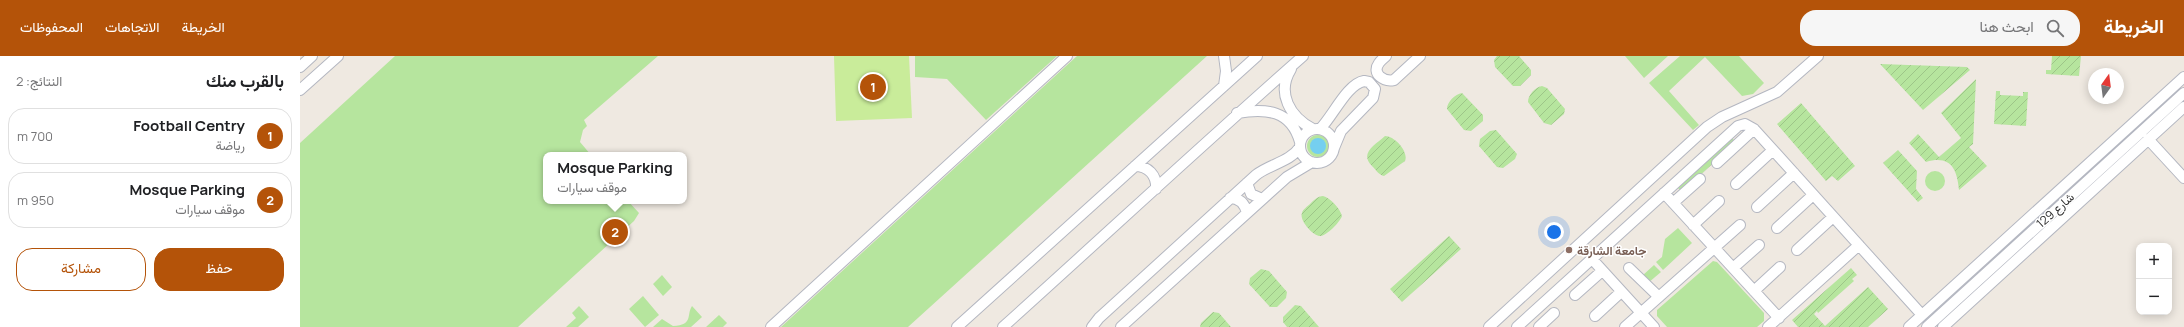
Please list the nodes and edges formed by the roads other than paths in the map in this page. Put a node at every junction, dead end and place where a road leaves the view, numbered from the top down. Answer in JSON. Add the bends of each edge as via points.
{"nodes":[{"id":1,"x":312,"y":56,"type":"edge"},
{"id":2,"x":338,"y":56,"type":"edge"},
{"id":3,"x":1067,"y":56,"type":"edge"},
{"id":4,"x":1224,"y":56,"type":"edge"},
{"id":5,"x":1256,"y":56,"type":"edge"},
{"id":6,"x":1303,"y":56,"type":"edge"},
{"id":7,"x":1386,"y":56,"type":"edge"},
{"id":8,"x":1420,"y":56,"type":"edge"},
{"id":9,"x":1818,"y":56,"type":"edge"},
{"id":10,"x":1294,"y":64,"type":"junction"},
{"id":11,"x":300,"y":67,"type":"edge"},
{"id":12,"x":2184,"y":77,"type":"edge"},
{"id":13,"x":1224,"y":86,"type":"junction"},
{"id":14,"x":300,"y":90,"type":"edge"},
{"id":15,"x":2184,"y":93,"type":"edge"},
{"id":16,"x":2184,"y":107,"type":"edge"},
{"id":17,"x":1237,"y":113,"type":"junction"},
{"id":18,"x":1286,"y":113,"type":"junction"},
{"id":19,"x":1317,"y":129,"type":"junction"},
{"id":20,"x":1754,"y":129,"type":"junction"},
{"id":21,"x":2148,"y":139,"type":"junction"},
{"id":22,"x":1300,"y":144,"type":"junction"},
{"id":23,"x":1334,"y":148,"type":"junction"},
{"id":24,"x":1773,"y":150,"type":"junction"},
{"id":25,"x":1312,"y":162,"type":"junction"},
{"id":26,"x":1716,"y":163,"type":"dead end"},
{"id":27,"x":1135,"y":166,"type":"junction"},
{"id":28,"x":1794,"y":173,"type":"junction"},
{"id":29,"x":2184,"y":178,"type":"edge"},
{"id":30,"x":1700,"y":179,"type":"dead end"},
{"id":31,"x":1247,"y":182,"type":"junction"},
{"id":32,"x":1736,"y":184,"type":"dead end"},
{"id":33,"x":1156,"y":189,"type":"junction"},
{"id":34,"x":1664,"y":193,"type":"junction"},
{"id":35,"x":1813,"y":195,"type":"junction"},
{"id":36,"x":1230,"y":198,"type":"junction"},
{"id":37,"x":1262,"y":199,"type":"junction"},
{"id":38,"x":1719,"y":201,"type":"dead end"},
{"id":39,"x":1674,"y":203,"type":"junction"},
{"id":40,"x":1757,"y":206,"type":"dead end"},
{"id":41,"x":1247,"y":213,"type":"junction"},
{"id":42,"x":1833,"y":217,"type":"junction"},
{"id":43,"x":1693,"y":225,"type":"junction"},
{"id":44,"x":1740,"y":225,"type":"dead end"},
{"id":45,"x":1777,"y":228,"type":"dead end"},
{"id":46,"x":1759,"y":245,"type":"dead end"},
{"id":47,"x":1859,"y":245,"type":"junction"},
{"id":48,"x":1714,"y":248,"type":"junction"},
{"id":49,"x":1797,"y":250,"type":"dead end"},
{"id":50,"x":1592,"y":260,"type":"junction"},
{"id":51,"x":1780,"y":267,"type":"dead end"},
{"id":52,"x":1629,"y":268,"type":"dead end"},
{"id":53,"x":1733,"y":268,"type":"junction"},
{"id":54,"x":1602,"y":271,"type":"junction"},
{"id":55,"x":1754,"y":291,"type":"junction"},
{"id":56,"x":1622,"y":292,"type":"junction"},
{"id":57,"x":1575,"y":295,"type":"dead end"},
{"id":58,"x":1658,"y":297,"type":"junction"},
{"id":59,"x":1019,"y":313,"type":"junction"},
{"id":60,"x":1554,"y":313,"type":"dead end"},
{"id":61,"x":1641,"y":313,"type":"junction"},
{"id":62,"x":1595,"y":316,"type":"dead end"},
{"id":63,"x":1922,"y":316,"type":"junction"},
{"id":64,"x":1778,"y":318,"type":"junction"},
{"id":65,"x":1520,"y":326,"type":"edge"},
{"id":66,"x":771,"y":327,"type":"edge"},
{"id":67,"x":957,"y":327,"type":"edge"},
{"id":68,"x":1003,"y":327,"type":"edge"},
{"id":69,"x":1016,"y":327,"type":"edge"},
{"id":70,"x":1092,"y":327,"type":"edge"},
{"id":71,"x":1121,"y":327,"type":"edge"},
{"id":72,"x":1489,"y":327,"type":"edge"},
{"id":73,"x":1539,"y":327,"type":"edge"},
{"id":74,"x":1625,"y":327,"type":"edge"},
{"id":75,"x":1654,"y":327,"type":"edge"},
{"id":76,"x":1769,"y":327,"type":"edge"},
{"id":77,"x":1909,"y":327,"type":"edge"},
{"id":78,"x":1926,"y":327,"type":"edge"},
{"id":79,"x":1943,"y":327,"type":"edge"}],
"edges":[{"from":1,"to":11,"type":"street"},
{"from":2,"to":14,"type":"street"},
{"from":3,"to":66,"type":"street"},
{"from":4,"to":13,"type":"street"},
{"from":5,"to":13,"type":"street"},
{"from":6,"to":10,"type":"street"},
{"from":7,"to":8,"type":"street","via":[[1379,63],[1377,73],[1389,81],[1394,80]]},
{"from":9,"to":72,"type":"street","via":[[1777,92],[1707,126]]},
{"from":10,"to":17,"type":"street"},
{"from":10,"to":18,"type":"street","via":[[1285,82]]},
{"from":12,"to":63,"type":"street"},
{"from":13,"to":27,"type":"street"},
{"from":15,"to":78,"type":"street","name":"شارع 129"},
{"from":16,"to":21,"type":"street","name":"شارع 129"},
{"from":17,"to":18,"type":"street","via":[[1258,110]]},
{"from":17,"to":33,"type":"street"},
{"from":18,"to":19,"type":"street"},
{"from":18,"to":22,"type":"street"},
{"from":19,"to":22,"type":"street","via":[[1305,134]]},
{"from":19,"to":23,"type":"street","via":[[1331,136]]},
{"from":19,"to":23,"type":"street","via":[[1333,115],[1354,85],[1364,81],[1372,85],[1375,89],[1373,98],[1347,123]]},
{"from":20,"to":24,"type":"street"},
{"from":20,"to":26,"type":"street"},
{"from":20,"to":34,"type":"street","via":[[1748,125],[1738,126]]},
{"from":21,"to":29,"type":"street"},
{"from":21,"to":79,"type":"street","name":"شارع 129"},
{"from":22,"to":25,"type":"street","via":[[1302,154]]},
{"from":22,"to":31,"type":"street","via":[[1290,158],[1266,168]]},
{"from":23,"to":25,"type":"street","via":[[1327,160],[1320,163]]},
{"from":24,"to":28,"type":"street"},
{"from":24,"to":32,"type":"street"},
{"from":25,"to":37,"type":"street","via":[[1291,174]]},
{"from":27,"to":33,"type":"street","via":[[1150,171],[1155,177]]},
{"from":27,"to":67,"type":"street"},
{"from":28,"to":35,"type":"street"},
{"from":28,"to":40,"type":"street"},
{"from":30,"to":39,"type":"street"},
{"from":31,"to":36,"type":"street"},
{"from":31,"to":37,"type":"street","via":[[1251,194]]},
{"from":33,"to":59,"type":"street"},
{"from":34,"to":39,"type":"street"},
{"from":34,"to":50,"type":"street"},
{"from":35,"to":42,"type":"street"},
{"from":35,"to":45,"type":"street"},
{"from":36,"to":41,"type":"street","via":[[1243,203]]},
{"from":36,"to":70,"type":"street"},
{"from":37,"to":41,"type":"street"},
{"from":38,"to":43,"type":"street"},
{"from":39,"to":43,"type":"street"},
{"from":41,"to":71,"type":"street"},
{"from":42,"to":47,"type":"street"},
{"from":42,"to":49,"type":"street"},
{"from":43,"to":48,"type":"street"},
{"from":44,"to":48,"type":"street"},
{"from":46,"to":53,"type":"street"},
{"from":47,"to":63,"type":"street"},
{"from":47,"to":64,"type":"street"},
{"from":48,"to":53,"type":"street"},
{"from":48,"to":58,"type":"street"},
{"from":50,"to":54,"type":"street"},
{"from":50,"to":65,"type":"street"},
{"from":51,"to":55,"type":"street"},
{"from":52,"to":58,"type":"street"},
{"from":53,"to":55,"type":"street"},
{"from":54,"to":56,"type":"street"},
{"from":54,"to":57,"type":"street"},
{"from":55,"to":64,"type":"street"},
{"from":56,"to":61,"type":"street"},
{"from":56,"to":62,"type":"street"},
{"from":58,"to":61,"type":"street"},
{"from":59,"to":68,"type":"street"},
{"from":59,"to":69,"type":"street"},
{"from":60,"to":73,"type":"street"},
{"from":61,"to":74,"type":"street"},
{"from":61,"to":75,"type":"street"},
{"from":63,"to":77,"type":"street"},
{"from":64,"to":76,"type":"street"}]}
